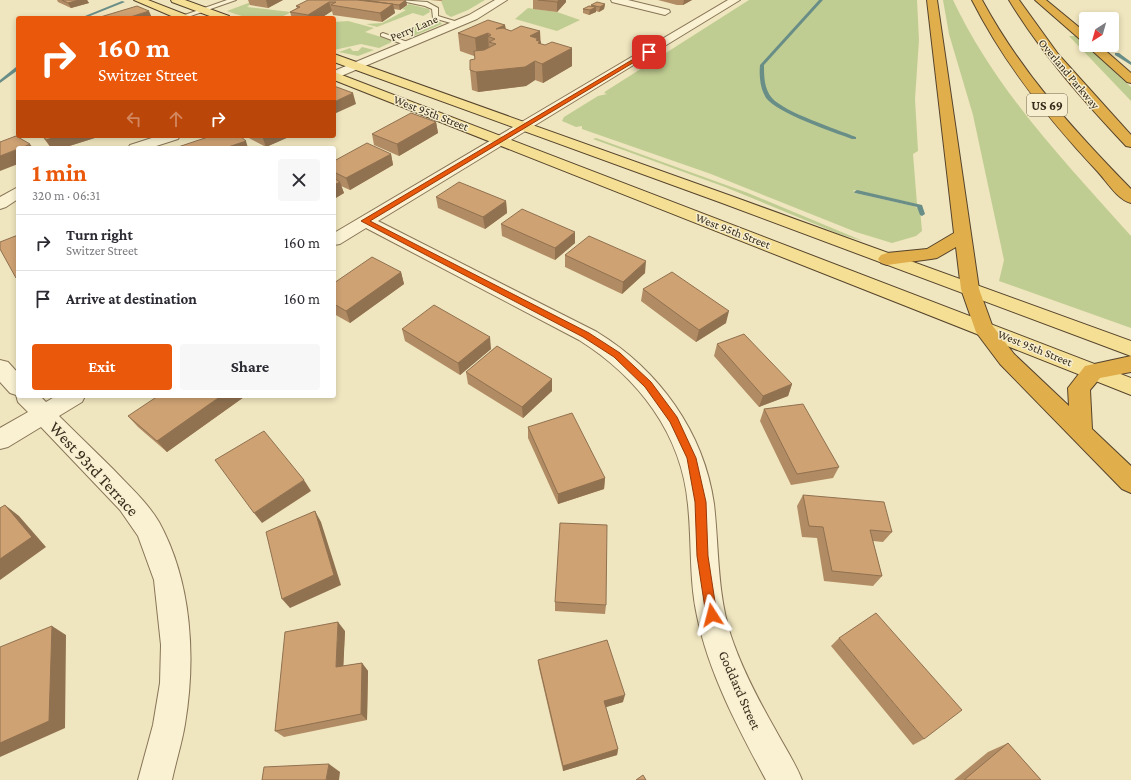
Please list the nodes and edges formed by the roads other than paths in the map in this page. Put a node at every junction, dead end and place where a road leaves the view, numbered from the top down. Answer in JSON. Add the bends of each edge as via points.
{"nodes":[{"id":1,"x":139,"y":0,"type":"edge"},
{"id":2,"x":176,"y":0,"type":"edge"},
{"id":3,"x":233,"y":0,"type":"edge"},
{"id":4,"x":400,"y":0,"type":"edge"},
{"id":5,"x":502,"y":0,"type":"edge"},
{"id":6,"x":616,"y":0,"type":"edge"},
{"id":7,"x":735,"y":0,"type":"edge"},
{"id":8,"x":932,"y":0,"type":"edge"},
{"id":9,"x":978,"y":0,"type":"edge"},
{"id":10,"x":1014,"y":0,"type":"edge"},
{"id":11,"x":1040,"y":0,"type":"edge"},
{"id":12,"x":203,"y":10,"type":"junction"},
{"id":13,"x":665,"y":12,"type":"dead end"},
{"id":14,"x":180,"y":16,"type":"edge"},
{"id":15,"x":186,"y":16,"type":"edge"},
{"id":16,"x":220,"y":16,"type":"edge"},
{"id":17,"x":458,"y":23,"type":"junction"},
{"id":18,"x":1079,"y":33,"type":"edge"},
{"id":19,"x":383,"y":35,"type":"dead end"},
{"id":20,"x":408,"y":44,"type":"junction"},
{"id":21,"x":1100,"y":52,"type":"edge"},
{"id":22,"x":336,"y":59,"type":"edge"},
{"id":23,"x":356,"y":66,"type":"junction"},
{"id":24,"x":336,"y":75,"type":"edge"},
{"id":25,"x":336,"y":77,"type":"edge"},
{"id":26,"x":1131,"y":79,"type":"edge"},
{"id":27,"x":525,"y":126,"type":"junction"},
{"id":28,"x":167,"y":138,"type":"edge"},
{"id":29,"x":501,"y":141,"type":"junction"},
{"id":30,"x":1131,"y":143,"type":"edge"},
{"id":31,"x":141,"y":146,"type":"edge"},
{"id":32,"x":16,"y":193,"type":"edge"},
{"id":33,"x":1131,"y":198,"type":"edge"},
{"id":34,"x":0,"y":204,"type":"edge"},
{"id":35,"x":365,"y":221,"type":"junction"},
{"id":36,"x":963,"y":235,"type":"junction"},
{"id":37,"x":336,"y":239,"type":"edge"},
{"id":38,"x":887,"y":259,"type":"junction"},
{"id":39,"x":970,"y":289,"type":"junction"},
{"id":40,"x":982,"y":327,"type":"junction"},
{"id":41,"x":1131,"y":349,"type":"edge"},
{"id":42,"x":1131,"y":364,"type":"edge"},
{"id":43,"x":0,"y":368,"type":"edge"},
{"id":44,"x":1093,"y":372,"type":"junction"},
{"id":45,"x":16,"y":385,"type":"edge"},
{"id":46,"x":1131,"y":386,"type":"edge"},
{"id":47,"x":65,"y":398,"type":"edge"},
{"id":48,"x":34,"y":405,"type":"edge"},
{"id":49,"x":1081,"y":431,"type":"junction"},
{"id":50,"x":0,"y":440,"type":"edge"},
{"id":51,"x":1131,"y":482,"type":"edge"},
{"id":52,"x":155,"y":780,"type":"edge"},
{"id":53,"x":785,"y":780,"type":"edge"}],
"edges":[{"from":1,"to":14,"type":"main road"},
{"from":2,"to":12,"type":"main road"},
{"from":3,"to":12,"type":"lane"},
{"from":4,"to":17,"type":"lane","via":[[427,4],[435,8],[435,17]]},
{"from":5,"to":17,"type":"street","name":"Perry Lane"},
{"from":6,"to":13,"type":"street"},
{"from":7,"to":27,"type":"street"},
{"from":8,"to":36,"type":"highway"},
{"from":9,"to":33,"type":"highway","number":"US 69","via":[[997,39],[1049,108]]},
{"from":10,"to":30,"type":"highway","name":"Overland Parkway","number":"US 69","via":[[1029,26],[1069,76]]},
{"from":11,"to":18,"type":"highway"},
{"from":12,"to":15,"type":"lane"},
{"from":12,"to":16,"type":"main road"},
{"from":17,"to":20,"type":"street","name":"Perry Lane"},
{"from":19,"to":20,"type":"lane"},
{"from":20,"to":23,"type":"street","name":"Perry Lane"},
{"from":21,"to":26,"type":"highway"},
{"from":22,"to":23,"type":"main road","name":"West 95th Street"},
{"from":23,"to":24,"type":"street","name":"Perry Lane"},
{"from":23,"to":27,"type":"main road","name":"West 95th Street"},
{"from":25,"to":29,"type":"main road","name":"West 95th Street"},
{"from":27,"to":29,"type":"street"},
{"from":27,"to":38,"type":"main road","name":"West 95th Street"},
{"from":28,"to":31,"type":"street"},
{"from":29,"to":35,"type":"street"},
{"from":29,"to":40,"type":"main road","name":"West 95th Street"},
{"from":32,"to":34,"type":"street"},
{"from":35,"to":37,"type":"street"},
{"from":35,"to":53,"type":"street","name":"Goddard Street","via":[[586,335],[617,355],[648,385],[674,420],[692,458],[700,502],[703,556],[712,615],[721,651],[760,735]]},
{"from":36,"to":38,"type":"highway","via":[[931,254]]},
{"from":36,"to":39,"type":"highway"},
{"from":38,"to":39,"type":"main road","name":"West 95th Street"},
{"from":39,"to":40,"type":"highway"},
{"from":39,"to":41,"type":"main road","name":"West 95th Street"},
{"from":40,"to":44,"type":"main road","name":"West 95th Street"},
{"from":40,"to":49,"type":"highway","via":[[1007,359]]},
{"from":42,"to":44,"type":"highway"},
{"from":43,"to":45,"type":"street"},
{"from":44,"to":46,"type":"main road","name":"West 95th Street"},
{"from":44,"to":49,"type":"highway","via":[[1079,388]]},
{"from":47,"to":48,"type":"street"},
{"from":48,"to":50,"type":"street"},
{"from":48,"to":52,"type":"street","name":"West 93rd Terrace","via":[[129,502],[149,530],[168,580],[176,645],[175,683],[169,725]]},
{"from":49,"to":51,"type":"highway"}]}
